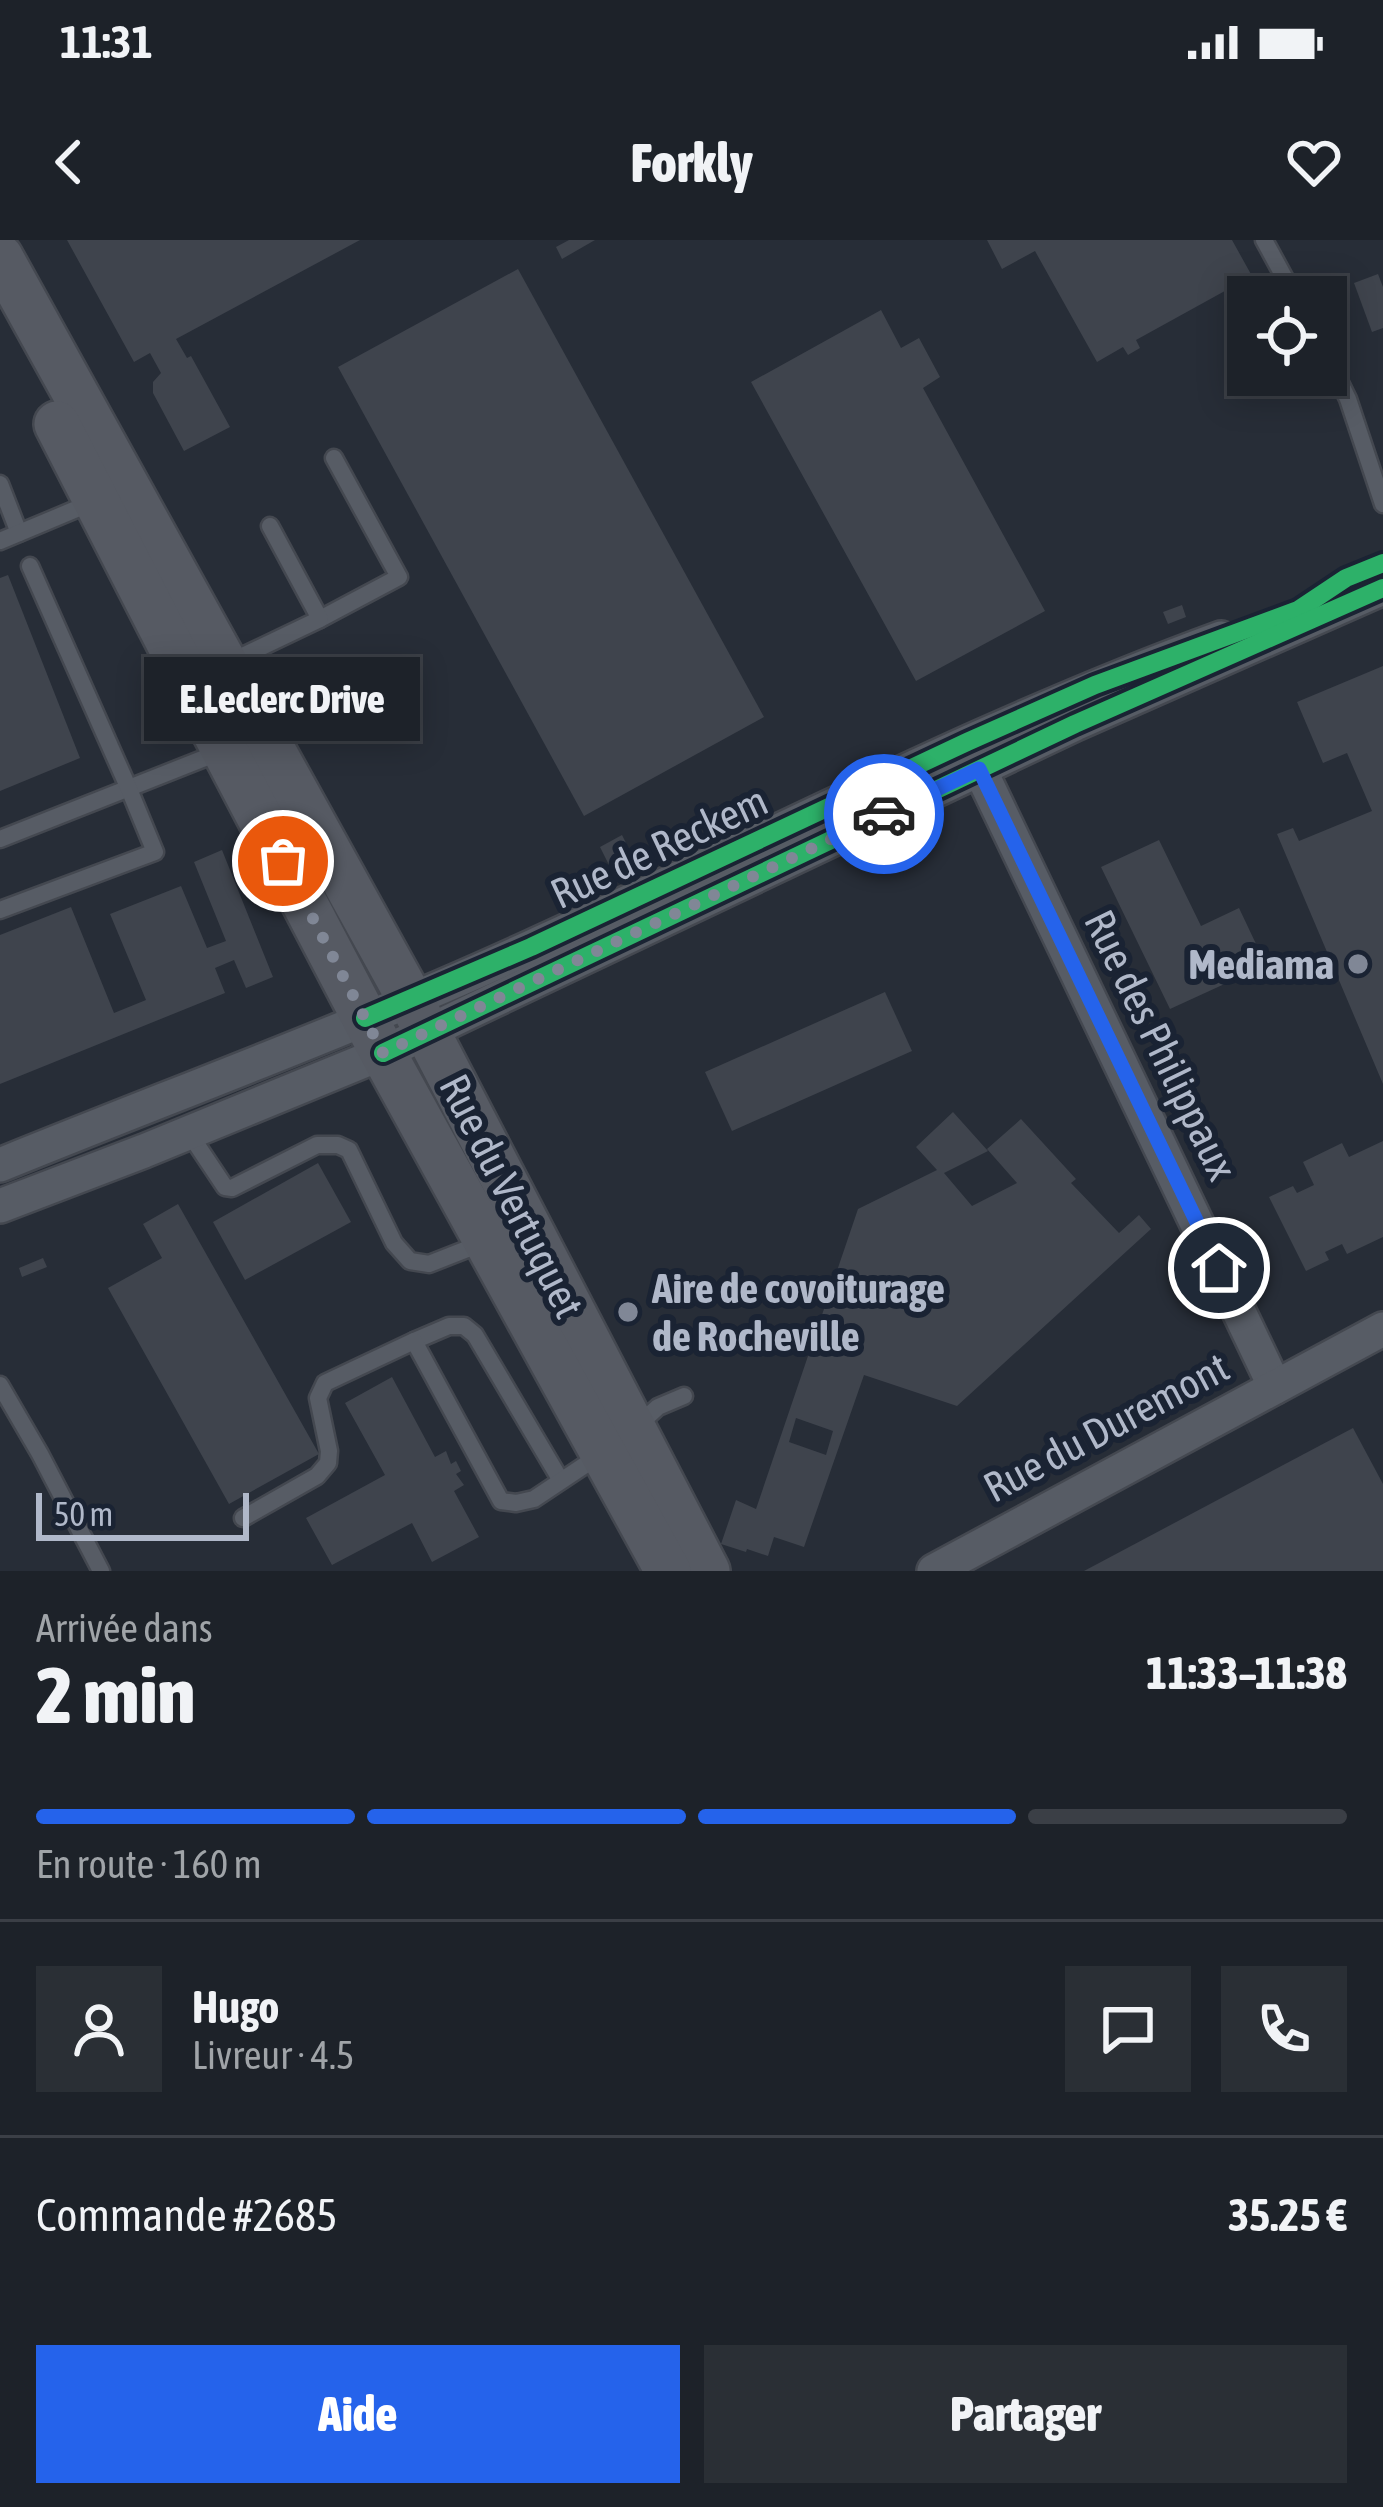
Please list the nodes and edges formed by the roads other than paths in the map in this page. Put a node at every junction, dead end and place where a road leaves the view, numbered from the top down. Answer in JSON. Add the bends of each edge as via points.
{"nodes":[{"id":1,"x":1264,"y":240,"type":"edge"},
{"id":2,"x":0,"y":257,"type":"edge"},
{"id":3,"x":1284,"y":276,"type":"edge"},
{"id":4,"x":0,"y":315,"type":"edge"},
{"id":5,"x":1347,"y":396,"type":"edge"},
{"id":6,"x":334,"y":458,"type":"dead end"},
{"id":7,"x":0,"y":484,"type":"edge"},
{"id":8,"x":112,"y":493,"type":"junction"},
{"id":9,"x":1383,"y":504,"type":"edge"},
{"id":10,"x":270,"y":526,"type":"dead end"},
{"id":11,"x":19,"y":533,"type":"junction"},
{"id":12,"x":0,"y":542,"type":"edge"},
{"id":13,"x":30,"y":566,"type":"dead end"},
{"id":14,"x":1383,"y":579,"type":"edge"},
{"id":15,"x":1383,"y":588,"type":"edge"},
{"id":16,"x":320,"y":619,"type":"junction"},
{"id":17,"x":207,"y":673,"type":"junction"},
{"id":18,"x":244,"y":741,"type":"junction"},
{"id":19,"x":973,"y":755,"type":"junction"},
{"id":20,"x":130,"y":788,"type":"junction"},
{"id":21,"x":0,"y":838,"type":"edge"},
{"id":22,"x":0,"y":910,"type":"edge"},
{"id":23,"x":418,"y":1015,"type":"junction"},
{"id":24,"x":374,"y":1035,"type":"junction"},
{"id":25,"x":189,"y":1133,"type":"junction"},
{"id":26,"x":0,"y":1165,"type":"edge"},
{"id":27,"x":0,"y":1206,"type":"edge"},
{"id":28,"x":507,"y":1232,"type":"junction"},
{"id":29,"x":1383,"y":1329,"type":"edge"},
{"id":30,"x":414,"y":1341,"type":"junction"},
{"id":31,"x":0,"y":1384,"type":"edge"},
{"id":32,"x":1275,"y":1387,"type":"junction"},
{"id":33,"x":684,"y":1396,"type":"dead end"},
{"id":34,"x":619,"y":1440,"type":"junction"},
{"id":35,"x":560,"y":1479,"type":"junction"},
{"id":36,"x":243,"y":1519,"type":"dead end"},
{"id":37,"x":101,"y":1571,"type":"edge"},
{"id":38,"x":668,"y":1571,"type":"edge"},
{"id":39,"x":707,"y":1571,"type":"edge"},
{"id":40,"x":934,"y":1571,"type":"edge"}],
"edges":[{"from":1,"to":3,"type":"lane"},
{"from":2,"to":8,"type":"street","name":"Rue du Vertuquet"},
{"from":4,"to":8,"type":"street","name":"Rue du Vertuquet"},
{"from":5,"to":9,"type":"lane"},
{"from":6,"to":16,"type":"lane","via":[[399,577]]},
{"from":7,"to":11,"type":"lane"},
{"from":8,"to":11,"type":"lane"},
{"from":8,"to":17,"type":"street","name":"Rue du Vertuquet"},
{"from":10,"to":16,"type":"lane"},
{"from":11,"to":12,"type":"lane"},
{"from":13,"to":20,"type":"lane"},
{"from":14,"to":19,"type":"street","name":"Rue de Reckem","via":[[1095,685]]},
{"from":15,"to":19,"type":"street","name":"Rue de Reckem"},
{"from":16,"to":17,"type":"lane"},
{"from":17,"to":18,"type":"street","name":"Rue du Vertuquet"},
{"from":18,"to":20,"type":"lane"},
{"from":18,"to":23,"type":"street","name":"Rue du Vertuquet"},
{"from":18,"to":24,"type":"street","name":"Rue du Vertuquet"},
{"from":19,"to":23,"type":"street","name":"Rue de Reckem","via":[[531,947]]},
{"from":19,"to":32,"type":"street","name":"Rue des Philippaux"},
{"from":20,"to":21,"type":"lane"},
{"from":20,"to":22,"type":"lane","via":[[155,852]]},
{"from":23,"to":24,"type":"street","name":"Rue de Reckem"},
{"from":23,"to":28,"type":"street","name":"Rue du Vertuquet"},
{"from":24,"to":25,"type":"street","name":"Rue de Reckem"},
{"from":24,"to":26,"type":"street","name":"Rue de Reckem","via":[[285,1053]]},
{"from":24,"to":28,"type":"street","name":"Rue du Vertuquet"},
{"from":25,"to":27,"type":"street","name":"Rue de Reckem"},
{"from":25,"to":28,"type":"lane","via":[[232,1189],[317,1144],[349,1150],[410,1261],[429,1264]]},
{"from":28,"to":34,"type":"street","name":"Rue du Vertuquet"},
{"from":29,"to":32,"type":"street","name":"Rue du Duremont"},
{"from":30,"to":35,"type":"lane","via":[[449,1326],[475,1335]]},
{"from":30,"to":35,"type":"lane","via":[[501,1501],[534,1499]]},
{"from":30,"to":36,"type":"lane","via":[[325,1383],[318,1398],[328,1463]]},
{"from":31,"to":37,"type":"lane"},
{"from":32,"to":40,"type":"street","name":"Rue du Duremont"},
{"from":33,"to":34,"type":"lane"},
{"from":34,"to":35,"type":"lane"},
{"from":34,"to":38,"type":"street","name":"Rue du Vertuquet"},
{"from":34,"to":39,"type":"street","name":"Rue du Vertuquet"}]}
